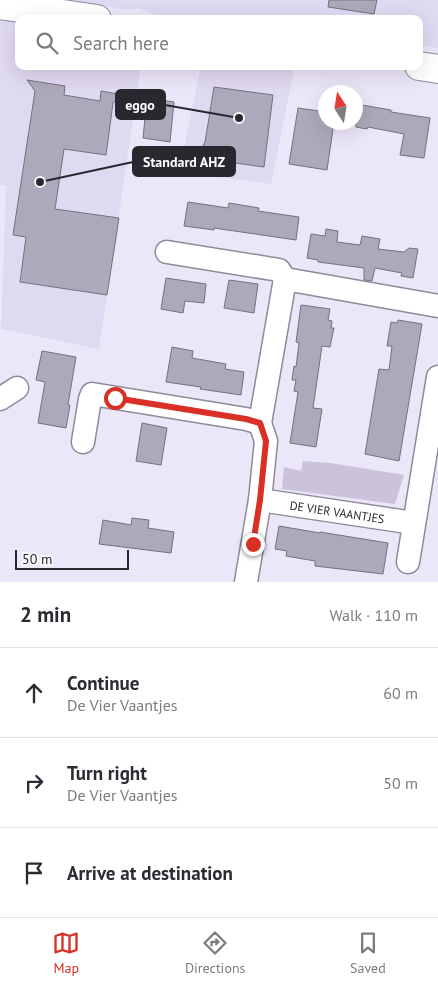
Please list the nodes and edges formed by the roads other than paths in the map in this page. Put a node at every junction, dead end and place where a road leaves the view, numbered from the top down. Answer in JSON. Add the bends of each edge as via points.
{"nodes":[{"id":1,"x":0,"y":5,"type":"edge"},
{"id":2,"x":69,"y":15,"type":"edge"},
{"id":3,"x":423,"y":67,"type":"edge"},
{"id":4,"x":438,"y":69,"type":"edge"},
{"id":5,"x":167,"y":252,"type":"dead end"},
{"id":6,"x":285,"y":279,"type":"junction"},
{"id":7,"x":438,"y":306,"type":"edge"},
{"id":8,"x":438,"y":376,"type":"edge"},
{"id":9,"x":260,"y":423,"type":"junction"},
{"id":10,"x":83,"y":442,"type":"dead end"},
{"id":11,"x":260,"y":500,"type":"junction"},
{"id":12,"x":414,"y":524,"type":"junction"},
{"id":13,"x":408,"y":562,"type":"dead end"},
{"id":14,"x":246,"y":582,"type":"edge"}],
"edges":[{"from":1,"to":2,"type":"main road"},
{"from":3,"to":4,"type":"main road"},
{"from":5,"to":6,"type":"street","via":[[279,270]]},
{"from":6,"to":7,"type":"street"},
{"from":6,"to":9,"type":"street"},
{"from":8,"to":12,"type":"street"},
{"from":9,"to":10,"type":"street","via":[[92,394]]},
{"from":9,"to":11,"type":"street","via":[[266,441]]},
{"from":11,"to":12,"type":"street","name":"DE VIER VAANTJES"},
{"from":11,"to":14,"type":"street"},
{"from":12,"to":13,"type":"street"}]}
